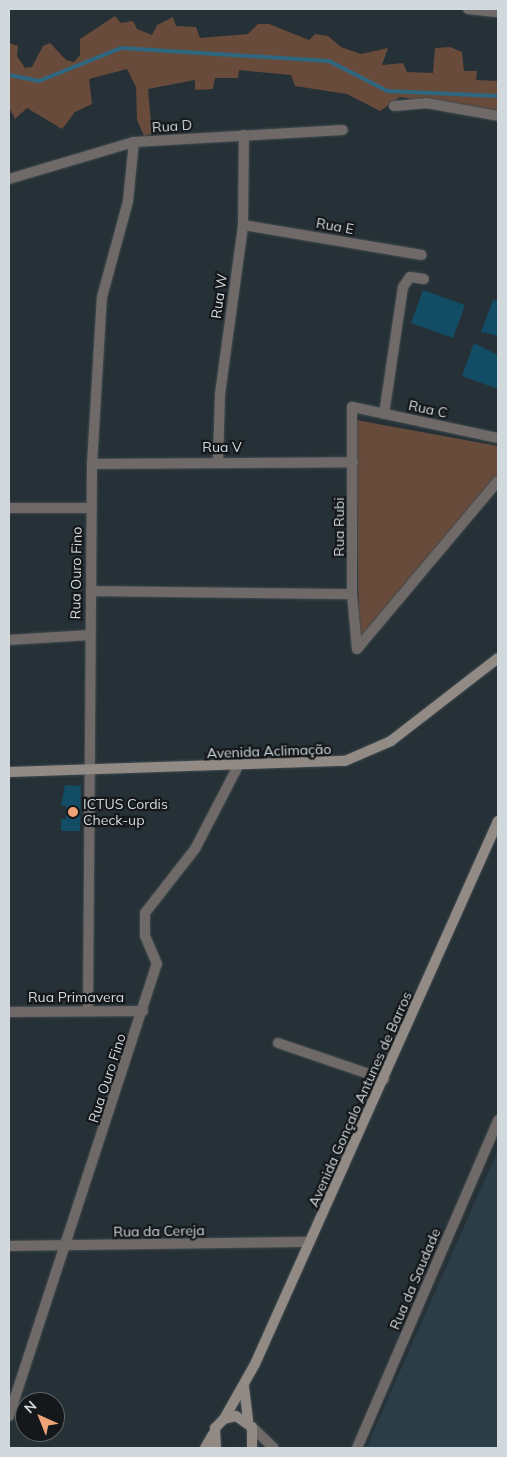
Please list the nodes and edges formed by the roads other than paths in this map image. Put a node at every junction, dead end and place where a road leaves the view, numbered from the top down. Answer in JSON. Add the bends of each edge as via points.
{"nodes":[{"id":1,"x":468,"y":9,"type":"edge"},
{"id":2,"x":498,"y":12,"type":"edge"},
{"id":3,"x":394,"y":106,"type":"dead end"},
{"id":4,"x":498,"y":116,"type":"edge"},
{"id":5,"x":343,"y":130,"type":"dead end"},
{"id":6,"x":244,"y":134,"type":"junction"},
{"id":7,"x":134,"y":142,"type":"junction"},
{"id":8,"x":9,"y":179,"type":"edge"},
{"id":9,"x":243,"y":225,"type":"junction"},
{"id":10,"x":422,"y":256,"type":"dead end"},
{"id":11,"x":424,"y":279,"type":"dead end"},
{"id":12,"x":352,"y":407,"type":"joint"},
{"id":13,"x":384,"y":414,"type":"junction"},
{"id":14,"x":498,"y":438,"type":"edge"},
{"id":15,"x":218,"y":461,"type":"junction"},
{"id":16,"x":353,"y":462,"type":"junction"},
{"id":17,"x":92,"y":464,"type":"junction"},
{"id":18,"x":498,"y":481,"type":"edge"},
{"id":19,"x":9,"y":508,"type":"edge"},
{"id":20,"x":91,"y":508,"type":"junction"},
{"id":21,"x":91,"y":591,"type":"junction"},
{"id":22,"x":352,"y":594,"type":"junction"},
{"id":23,"x":89,"y":635,"type":"junction"},
{"id":24,"x":9,"y":640,"type":"edge"},
{"id":25,"x":498,"y":658,"type":"edge"},
{"id":26,"x":238,"y":766,"type":"junction"},
{"id":27,"x":88,"y":769,"type":"junction"},
{"id":28,"x":9,"y":772,"type":"edge"},
{"id":29,"x":498,"y":821,"type":"edge"},
{"id":30,"x":88,"y":1009,"type":"junction"},
{"id":31,"x":143,"y":1011,"type":"junction"},
{"id":32,"x":9,"y":1012,"type":"edge"},
{"id":33,"x":278,"y":1043,"type":"dead end"},
{"id":34,"x":384,"y":1079,"type":"junction"},
{"id":35,"x":498,"y":1120,"type":"edge"},
{"id":36,"x":310,"y":1242,"type":"junction"},
{"id":37,"x":9,"y":1246,"type":"edge"},
{"id":38,"x":68,"y":1246,"type":"junction"},
{"id":39,"x":244,"y":1387,"type":"junction"},
{"id":40,"x":9,"y":1416,"type":"edge"},
{"id":41,"x":224,"y":1419,"type":"junction"},
{"id":42,"x":250,"y":1424,"type":"junction"},
{"id":43,"x":213,"y":1434,"type":"junction"},
{"id":44,"x":205,"y":1448,"type":"edge"},
{"id":45,"x":216,"y":1448,"type":"edge"},
{"id":46,"x":252,"y":1448,"type":"edge"},
{"id":47,"x":274,"y":1448,"type":"edge"},
{"id":48,"x":356,"y":1448,"type":"edge"}],
"edges":[{"from":1,"to":2,"type":"street"},
{"from":3,"to":4,"type":"street","via":[[426,103]]},
{"from":5,"to":6,"type":"street","name":"Rua D"},
{"from":6,"to":7,"type":"street","name":"Rua D"},
{"from":6,"to":9,"type":"street","name":"Rua W"},
{"from":7,"to":8,"type":"street","name":"Rua D"},
{"from":7,"to":17,"type":"street","name":"Rua Ouro Fino","via":[[128,201],[102,297]]},
{"from":9,"to":10,"type":"street","name":"Rua E"},
{"from":9,"to":15,"type":"street","name":"Rua W","via":[[220,394]]},
{"from":11,"to":13,"type":"street","via":[[410,277],[403,287]]},
{"from":12,"to":13,"type":"street","name":"Rua C"},
{"from":12,"to":16,"type":"street","name":"Rua Rubi"},
{"from":13,"to":14,"type":"street","name":"Rua C"},
{"from":15,"to":16,"type":"street","name":"Rua V"},
{"from":15,"to":17,"type":"street","name":"Rua V"},
{"from":16,"to":22,"type":"street","name":"Rua Rubi"},
{"from":17,"to":20,"type":"street","name":"Rua Ouro Fino"},
{"from":18,"to":22,"type":"street","name":"Rua Rubi","via":[[363,647],[355,647]]},
{"from":19,"to":20,"type":"street"},
{"from":20,"to":21,"type":"street","name":"Rua Ouro Fino"},
{"from":21,"to":22,"type":"street"},
{"from":21,"to":23,"type":"street","name":"Rua Ouro Fino"},
{"from":23,"to":24,"type":"street"},
{"from":23,"to":27,"type":"street","name":"Rua Ouro Fino"},
{"from":25,"to":26,"type":"main road","name":"Avenida Aclimação","via":[[391,741],[367,754],[320,764]]},
{"from":26,"to":27,"type":"main road","name":"Avenida Aclimação"},
{"from":26,"to":31,"type":"street","name":"Rua Ouro Fino","via":[[195,849],[145,913],[145,936],[156,964]]},
{"from":27,"to":28,"type":"main road","name":"Avenida Aclimação"},
{"from":27,"to":30,"type":"street","name":"Rua Ouro Fino"},
{"from":29,"to":34,"type":"main road","name":"Avenida Gonçalo Antunes de Barros"},
{"from":30,"to":31,"type":"street","name":"Rua Primavera"},
{"from":30,"to":32,"type":"street","name":"Rua Primavera"},
{"from":31,"to":38,"type":"street","name":"Rua Ouro Fino"},
{"from":33,"to":34,"type":"street"},
{"from":34,"to":36,"type":"main road","name":"Avenida Gonçalo Antunes de Barros"},
{"from":35,"to":48,"type":"street","name":"Rua da Saudade"},
{"from":36,"to":38,"type":"street","name":"Rua da Cereja"},
{"from":36,"to":39,"type":"main road","name":"Avenida Gonçalo Antunes de Barros"},
{"from":37,"to":38,"type":"street","name":"Rua da Cereja"},
{"from":38,"to":40,"type":"street","name":"Rua Ouro Fino"},
{"from":39,"to":41,"type":"main road","name":"Avenida Gonçalo Antunes de Barros"},
{"from":39,"to":42,"type":"main road"},
{"from":41,"to":42,"type":"main road","via":[[236,1416]]},
{"from":41,"to":43,"type":"main road","name":"Avenida Gonçalo Antunes de Barros"},
{"from":42,"to":46,"type":"main road"},
{"from":42,"to":47,"type":"street"},
{"from":43,"to":44,"type":"main road","name":"Avenida Gonçalo Antunes de Barros"},
{"from":43,"to":45,"type":"main road"}]}
